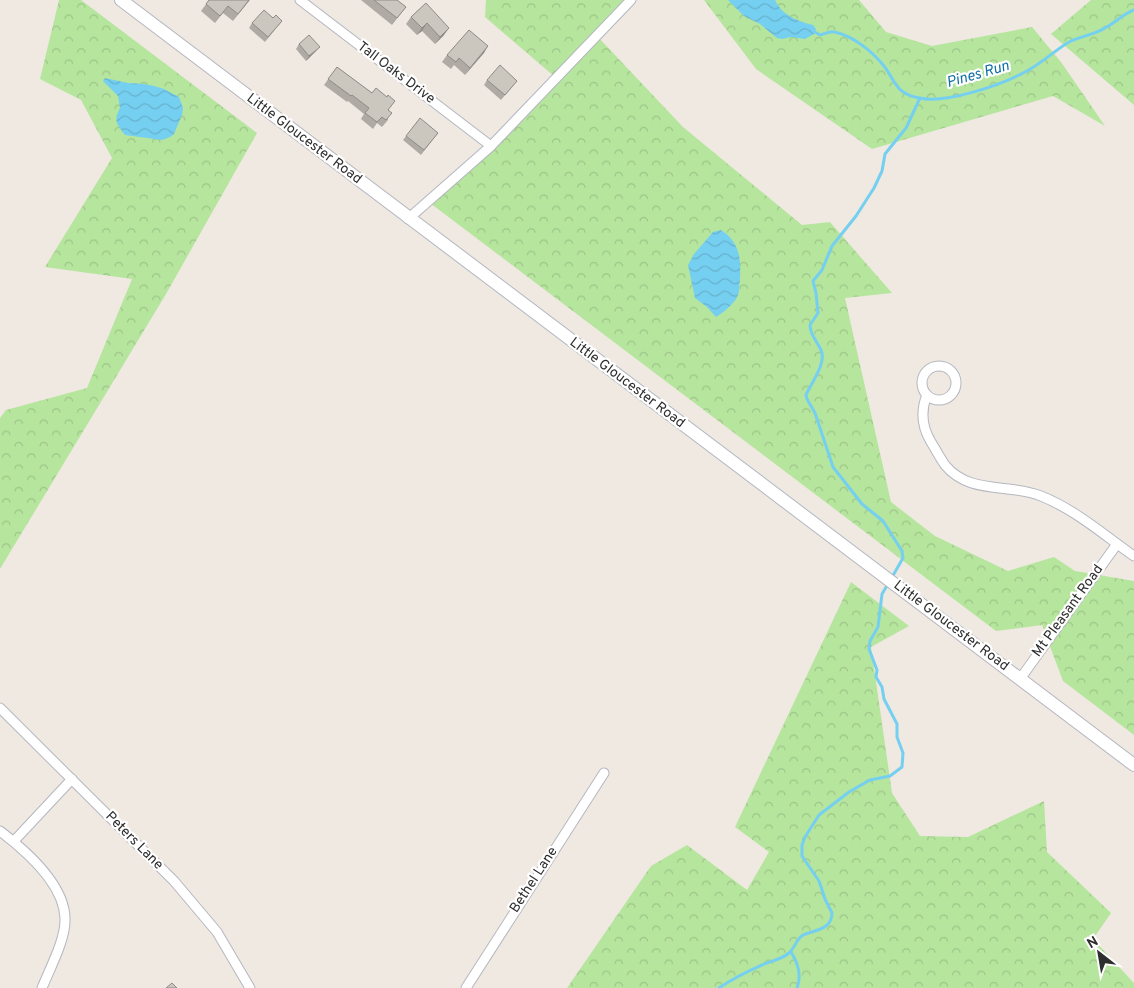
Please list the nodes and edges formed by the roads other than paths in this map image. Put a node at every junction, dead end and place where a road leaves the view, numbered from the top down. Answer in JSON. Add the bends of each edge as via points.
{"nodes":[{"id":1,"x":123,"y":0,"type":"edge"},
{"id":2,"x":300,"y":0,"type":"edge"},
{"id":3,"x":631,"y":0,"type":"edge"},
{"id":4,"x":491,"y":146,"type":"junction"},
{"id":5,"x":408,"y":218,"type":"junction"},
{"id":6,"x":927,"y":396,"type":"dead end"},
{"id":7,"x":1117,"y":544,"type":"junction"},
{"id":8,"x":1134,"y":556,"type":"edge"},
{"id":9,"x":1020,"y":679,"type":"junction"},
{"id":10,"x":0,"y":708,"type":"edge"},
{"id":11,"x":1134,"y":765,"type":"edge"},
{"id":12,"x":604,"y":773,"type":"dead end"},
{"id":13,"x":72,"y":779,"type":"junction"},
{"id":14,"x":0,"y":831,"type":"edge"},
{"id":15,"x":14,"y":842,"type":"junction"},
{"id":16,"x":42,"y":988,"type":"edge"},
{"id":17,"x":250,"y":988,"type":"edge"},
{"id":18,"x":466,"y":988,"type":"edge"}],
"edges":[{"from":1,"to":5,"type":"street","name":"Little Gloucester Road"},
{"from":2,"to":4,"type":"street","name":"Tall Oaks Drive"},
{"from":3,"to":4,"type":"street"},
{"from":4,"to":5,"type":"street"},
{"from":5,"to":9,"type":"street","name":"Little Gloucester Road"},
{"from":6,"to":7,"type":"street","via":[[923,424],[929,439],[946,466],[961,479],[1039,495],[1074,512]]},
{"from":7,"to":8,"type":"street"},
{"from":7,"to":9,"type":"street","name":"Mt Pleasant Road"},
{"from":9,"to":11,"type":"street","name":"Little Gloucester Road"},
{"from":10,"to":13,"type":"street","name":"Peters Lane"},
{"from":12,"to":18,"type":"street","name":"Bethel Lane"},
{"from":13,"to":15,"type":"street"},
{"from":13,"to":17,"type":"street","name":"Peters Lane","via":[[174,881],[217,932]]},
{"from":14,"to":15,"type":"street"},
{"from":15,"to":16,"type":"street","via":[[47,875],[62,903],[65,919],[62,939]]}]}
